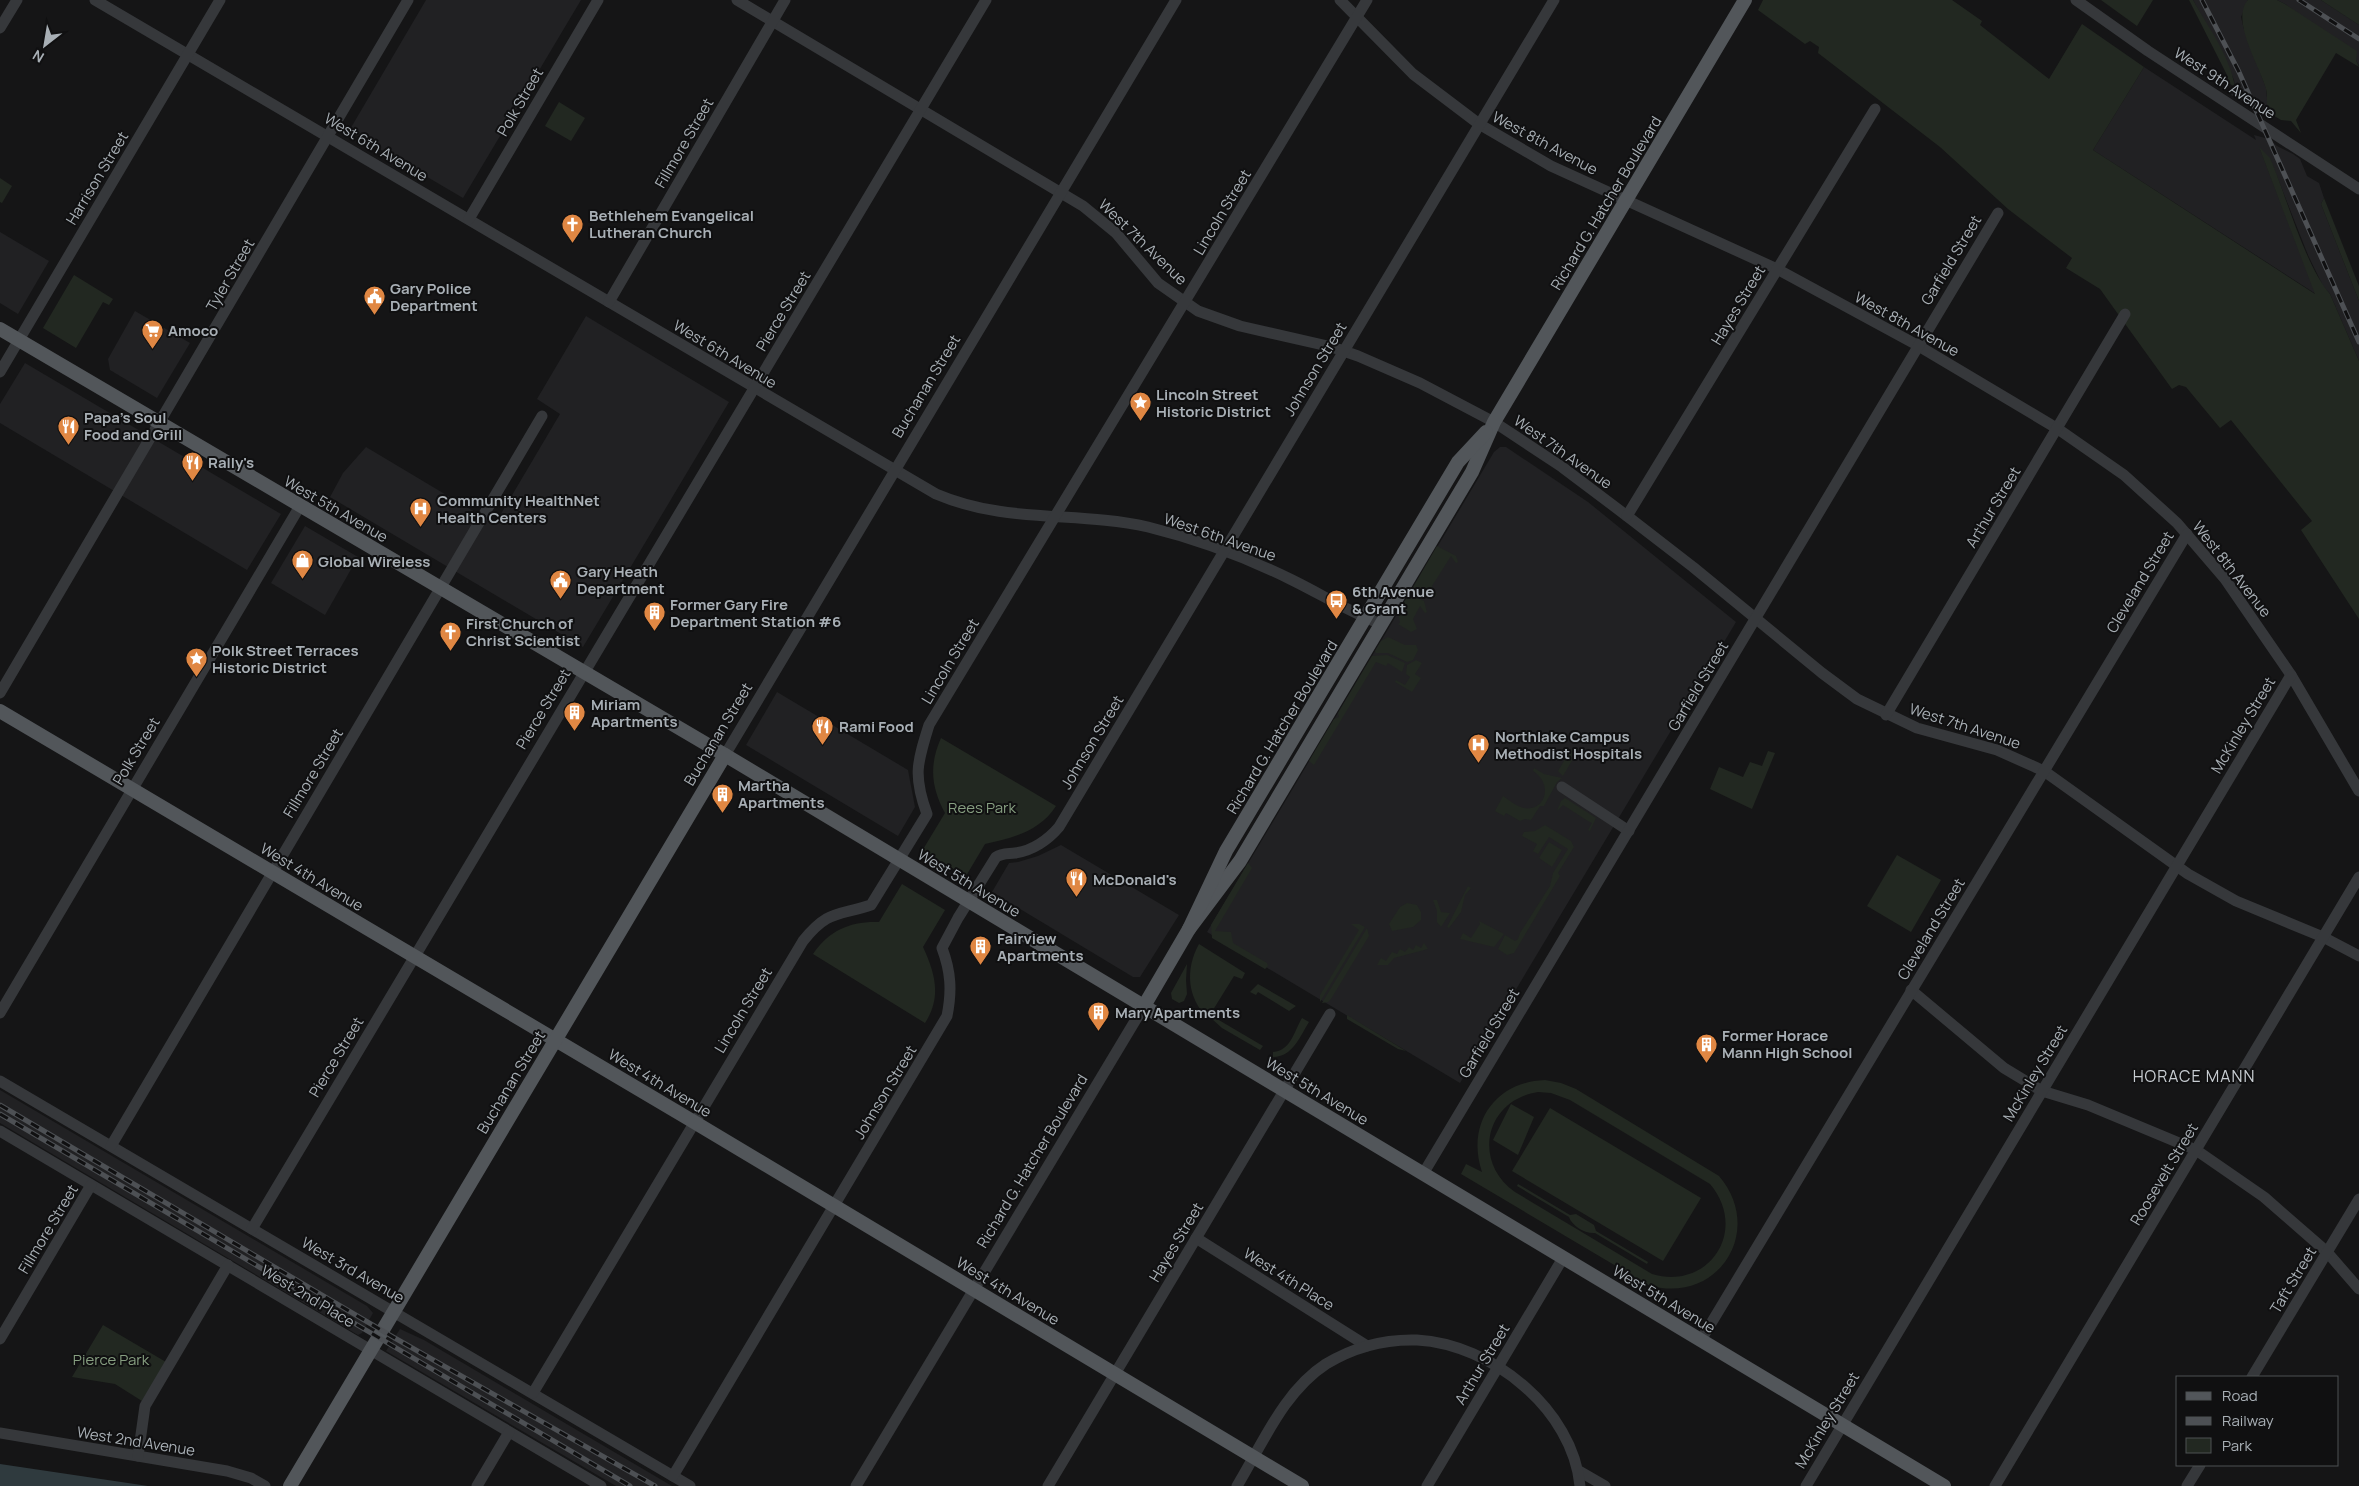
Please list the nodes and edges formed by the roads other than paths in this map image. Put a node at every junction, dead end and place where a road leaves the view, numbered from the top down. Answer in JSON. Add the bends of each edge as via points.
{"nodes":[{"id":1,"x":16,"y":0,"type":"edge"},
{"id":2,"x":94,"y":0,"type":"edge"},
{"id":3,"x":220,"y":0,"type":"edge"},
{"id":4,"x":408,"y":0,"type":"edge"},
{"id":5,"x":598,"y":0,"type":"edge"},
{"id":6,"x":737,"y":0,"type":"edge"},
{"id":7,"x":785,"y":0,"type":"edge"},
{"id":8,"x":986,"y":0,"type":"edge"},
{"id":9,"x":1176,"y":0,"type":"edge"},
{"id":10,"x":1340,"y":0,"type":"edge"},
{"id":11,"x":1367,"y":0,"type":"edge"},
{"id":12,"x":1554,"y":0,"type":"edge"},
{"id":13,"x":1745,"y":0,"type":"edge"},
{"id":14,"x":2076,"y":0,"type":"edge"},
{"id":15,"x":1357,"y":17,"type":"junction"},
{"id":16,"x":773,"y":21,"type":"junction"},
{"id":17,"x":0,"y":28,"type":"edge"},
{"id":18,"x":188,"y":55,"type":"junction"},
{"id":19,"x":1875,"y":109,"type":"dead end"},
{"id":20,"x":921,"y":110,"type":"junction"},
{"id":21,"x":1479,"y":124,"type":"junction"},
{"id":22,"x":328,"y":136,"type":"junction"},
{"id":23,"x":2359,"y":189,"type":"edge"},
{"id":24,"x":1060,"y":192,"type":"junction"},
{"id":25,"x":1627,"y":202,"type":"junction"},
{"id":26,"x":1998,"y":213,"type":"dead end"},
{"id":27,"x":469,"y":219,"type":"junction"},
{"id":28,"x":1777,"y":269,"type":"junction"},
{"id":29,"x":609,"y":302,"type":"junction"},
{"id":30,"x":1184,"y":302,"type":"junction"},
{"id":31,"x":2125,"y":314,"type":"dead end"},
{"id":32,"x":0,"y":329,"type":"edge"},
{"id":33,"x":19,"y":340,"type":"junction"},
{"id":34,"x":1917,"y":345,"type":"junction"},
{"id":35,"x":1344,"y":351,"type":"junction"},
{"id":36,"x":0,"y":372,"type":"edge"},
{"id":37,"x":754,"y":388,"type":"junction"},
{"id":38,"x":542,"y":416,"type":"dead end"},
{"id":39,"x":1494,"y":422,"type":"junction"},
{"id":40,"x":160,"y":423,"type":"junction"},
{"id":41,"x":2058,"y":428,"type":"junction"},
{"id":42,"x":894,"y":471,"type":"junction"},
{"id":43,"x":300,"y":506,"type":"junction"},
{"id":44,"x":1627,"y":516,"type":"junction"},
{"id":45,"x":1054,"y":518,"type":"junction"},
{"id":46,"x":2187,"y":534,"type":"junction"},
{"id":47,"x":1224,"y":551,"type":"junction"},
{"id":48,"x":440,"y":589,"type":"junction"},
{"id":49,"x":1366,"y":618,"type":"junction"},
{"id":50,"x":1756,"y":618,"type":"junction"},
{"id":51,"x":1381,"y":624,"type":"junction"},
{"id":52,"x":583,"y":673,"type":"junction"},
{"id":53,"x":2291,"y":675,"type":"junction"},
{"id":54,"x":0,"y":693,"type":"edge"},
{"id":55,"x":0,"y":711,"type":"edge"},
{"id":56,"x":1886,"y":715,"type":"junction"},
{"id":57,"x":725,"y":755,"type":"junction"},
{"id":58,"x":2044,"y":771,"type":"junction"},
{"id":59,"x":1272,"y":774,"type":"junction"},
{"id":60,"x":1287,"y":782,"type":"junction"},
{"id":61,"x":1562,"y":787,"type":"dead end"},
{"id":62,"x":131,"y":789,"type":"junction"},
{"id":63,"x":2359,"y":791,"type":"edge"},
{"id":64,"x":1629,"y":831,"type":"junction"},
{"id":65,"x":899,"y":860,"type":"junction"},
{"id":66,"x":2176,"y":867,"type":"junction"},
{"id":67,"x":272,"y":872,"type":"junction"},
{"id":68,"x":2359,"y":877,"type":"edge"},
{"id":69,"x":968,"y":901,"type":"junction"},
{"id":70,"x":1189,"y":929,"type":"junction"},
{"id":71,"x":2323,"y":937,"type":"junction"},
{"id":72,"x":414,"y":956,"type":"junction"},
{"id":73,"x":2359,"y":956,"type":"edge"},
{"id":74,"x":1911,"y":990,"type":"junction"},
{"id":75,"x":1144,"y":1006,"type":"junction"},
{"id":76,"x":0,"y":1014,"type":"edge"},
{"id":77,"x":1330,"y":1014,"type":"dead end"},
{"id":78,"x":555,"y":1039,"type":"junction"},
{"id":79,"x":0,"y":1081,"type":"edge"},
{"id":80,"x":1285,"y":1091,"type":"junction"},
{"id":81,"x":2042,"y":1091,"type":"junction"},
{"id":82,"x":694,"y":1122,"type":"junction"},
{"id":83,"x":0,"y":1131,"type":"edge"},
{"id":84,"x":111,"y":1146,"type":"junction"},
{"id":85,"x":2196,"y":1150,"type":"junction"},
{"id":86,"x":1423,"y":1174,"type":"junction"},
{"id":87,"x":91,"y":1185,"type":"junction"},
{"id":88,"x":2359,"y":1199,"type":"edge"},
{"id":89,"x":834,"y":1206,"type":"junction"},
{"id":90,"x":252,"y":1229,"type":"junction"},
{"id":91,"x":1196,"y":1238,"type":"junction"},
{"id":92,"x":2328,"y":1252,"type":"junction"},
{"id":93,"x":1563,"y":1258,"type":"junction"},
{"id":94,"x":228,"y":1265,"type":"junction"},
{"id":95,"x":974,"y":1289,"type":"junction"},
{"id":96,"x":2359,"y":1289,"type":"edge"},
{"id":97,"x":394,"y":1312,"type":"junction"},
{"id":98,"x":0,"y":1339,"type":"edge"},
{"id":99,"x":1701,"y":1340,"type":"junction"},
{"id":100,"x":1366,"y":1346,"type":"junction"},
{"id":101,"x":371,"y":1350,"type":"junction"},
{"id":102,"x":1497,"y":1368,"type":"junction"},
{"id":103,"x":1115,"y":1374,"type":"junction"},
{"id":104,"x":2253,"y":1376,"type":"edge"},
{"id":105,"x":532,"y":1393,"type":"junction"},
{"id":106,"x":1842,"y":1425,"type":"junction"},
{"id":107,"x":509,"y":1432,"type":"junction"},
{"id":108,"x":0,"y":1433,"type":"edge"},
{"id":109,"x":138,"y":1456,"type":"junction"},
{"id":110,"x":1254,"y":1457,"type":"junction"},
{"id":111,"x":2199,"y":1466,"type":"edge"},
{"id":112,"x":1579,"y":1471,"type":"junction"},
{"id":113,"x":673,"y":1476,"type":"junction"},
{"id":114,"x":265,"y":1486,"type":"edge"},
{"id":115,"x":290,"y":1486,"type":"edge"},
{"id":116,"x":477,"y":1486,"type":"edge"},
{"id":117,"x":601,"y":1486,"type":"edge"},
{"id":118,"x":690,"y":1486,"type":"edge"},
{"id":119,"x":856,"y":1486,"type":"edge"},
{"id":120,"x":1048,"y":1486,"type":"edge"},
{"id":121,"x":1237,"y":1486,"type":"edge"},
{"id":122,"x":1302,"y":1486,"type":"edge"},
{"id":123,"x":1427,"y":1486,"type":"edge"},
{"id":124,"x":1580,"y":1486,"type":"edge"},
{"id":125,"x":1605,"y":1486,"type":"edge"},
{"id":126,"x":1806,"y":1486,"type":"edge"},
{"id":127,"x":1944,"y":1486,"type":"edge"},
{"id":128,"x":1995,"y":1486,"type":"edge"},
{"id":129,"x":2187,"y":1486,"type":"edge"}],
"edges":[{"from":1,"to":17,"type":"street"},
{"from":2,"to":18,"type":"street","name":"West 6th Avenue"},
{"from":3,"to":18,"type":"street","name":"Harrison Street"},
{"from":4,"to":22,"type":"street","name":"Tyler Street"},
{"from":5,"to":27,"type":"street","name":"Polk Street"},
{"from":6,"to":16,"type":"street","name":"West 7th Avenue"},
{"from":7,"to":16,"type":"street","name":"Fillmore Street"},
{"from":8,"to":20,"type":"street","name":"Pierce Street"},
{"from":9,"to":24,"type":"street","name":"Buchanan Street"},
{"from":10,"to":15,"type":"street","name":"West 8th Avenue"},
{"from":11,"to":15,"type":"street","name":"Lincoln Street"},
{"from":12,"to":21,"type":"street","name":"Johnson Street"},
{"from":13,"to":25,"type":"main road","name":"Richard G. Hatcher Boulevard"},
{"from":14,"to":23,"type":"street","name":"West 9th Avenue"},
{"from":15,"to":21,"type":"street","name":"West 8th Avenue","via":[[1413,74]]},
{"from":15,"to":30,"type":"street","name":"Lincoln Street"},
{"from":16,"to":20,"type":"street","name":"West 7th Avenue"},
{"from":16,"to":29,"type":"street","name":"Fillmore Street"},
{"from":18,"to":22,"type":"street","name":"West 6th Avenue"},
{"from":18,"to":33,"type":"street","name":"Harrison Street"},
{"from":19,"to":28,"type":"street","name":"Hayes Street"},
{"from":20,"to":24,"type":"street","name":"West 7th Avenue"},
{"from":20,"to":37,"type":"street","name":"Pierce Street"},
{"from":21,"to":25,"type":"street","name":"West 8th Avenue","via":[[1552,166]]},
{"from":21,"to":35,"type":"street","name":"Johnson Street"},
{"from":22,"to":27,"type":"street","name":"West 6th Avenue"},
{"from":22,"to":40,"type":"street","name":"Tyler Street"},
{"from":24,"to":30,"type":"street","name":"West 7th Avenue","via":[[1104,222],[1158,282]]},
{"from":24,"to":42,"type":"street","name":"Buchanan Street"},
{"from":25,"to":28,"type":"street","name":"West 8th Avenue"},
{"from":25,"to":39,"type":"main road","name":"Richard G. Hatcher Boulevard"},
{"from":26,"to":34,"type":"street","name":"Garfield Street"},
{"from":27,"to":29,"type":"street","name":"West 6th Avenue"},
{"from":28,"to":34,"type":"street","name":"West 8th Avenue"},
{"from":28,"to":44,"type":"street","name":"Hayes Street"},
{"from":29,"to":37,"type":"street","name":"West 6th Avenue"},
{"from":30,"to":35,"type":"street","name":"West 7th Avenue","via":[[1217,319]]},
{"from":30,"to":45,"type":"street","name":"Lincoln Street"},
{"from":31,"to":41,"type":"street","name":"Arthur Street"},
{"from":32,"to":33,"type":"main road","name":"West 5th Avenue"},
{"from":33,"to":36,"type":"street","name":"Harrison Street"},
{"from":33,"to":40,"type":"main road","name":"West 5th Avenue"},
{"from":34,"to":41,"type":"street","name":"West 8th Avenue"},
{"from":34,"to":50,"type":"street","name":"Garfield Street"},
{"from":35,"to":39,"type":"street","name":"West 7th Avenue","via":[[1412,379]]},
{"from":35,"to":47,"type":"street","name":"Johnson Street"},
{"from":37,"to":42,"type":"street","name":"West 6th Avenue"},
{"from":37,"to":52,"type":"street","name":"Pierce Street"},
{"from":38,"to":48,"type":"street","name":"Fillmore Street"},
{"from":39,"to":44,"type":"street","name":"West 7th Avenue"},
{"from":39,"to":49,"type":"main road","name":"Richard G. Hatcher Boulevard","via":[[1458,462]]},
{"from":39,"to":51,"type":"main road","name":"Richard G. Hatcher Boulevard","via":[[1472,472]]},
{"from":40,"to":43,"type":"main road","name":"West 5th Avenue"},
{"from":40,"to":54,"type":"street","name":"Tyler Street"},
{"from":41,"to":46,"type":"street","name":"West 8th Avenue","via":[[2124,475]]},
{"from":41,"to":56,"type":"street","name":"Arthur Street"},
{"from":42,"to":45,"type":"street","name":"West 6th Avenue","via":[[936,494],[968,506]]},
{"from":42,"to":57,"type":"street","name":"Buchanan Street"},
{"from":43,"to":48,"type":"main road","name":"West 5th Avenue"},
{"from":43,"to":62,"type":"street","name":"Polk Street"},
{"from":44,"to":50,"type":"street","name":"West 7th Avenue"},
{"from":45,"to":47,"type":"street","name":"West 6th Avenue","via":[[1146,527]]},
{"from":45,"to":65,"type":"street","name":"Lincoln Street","via":[[929,726],[917,764],[920,794],[927,814]]},
{"from":46,"to":53,"type":"street","name":"West 8th Avenue","via":[[2225,579]]},
{"from":46,"to":58,"type":"street","name":"Cleveland Street"},
{"from":47,"to":49,"type":"street","name":"West 6th Avenue","via":[[1274,571]]},
{"from":47,"to":69,"type":"street","name":"Johnson Street","via":[[1053,834],[1036,846],[996,857]]},
{"from":48,"to":52,"type":"main road","name":"West 5th Avenue"},
{"from":48,"to":67,"type":"street","name":"Fillmore Street"},
{"from":49,"to":51,"type":"street","name":"West 6th Avenue"},
{"from":49,"to":59,"type":"main road","name":"Richard G. Hatcher Boulevard"},
{"from":50,"to":56,"type":"street","name":"West 7th Avenue","via":[[1840,687]]},
{"from":50,"to":64,"type":"street","name":"Garfield Street"},
{"from":51,"to":60,"type":"main road","name":"Richard G. Hatcher Boulevard"},
{"from":52,"to":57,"type":"main road","name":"West 5th Avenue"},
{"from":52,"to":72,"type":"street","name":"Pierce Street"},
{"from":53,"to":63,"type":"street","name":"West 8th Avenue"},
{"from":53,"to":66,"type":"street","name":"McKinley Street"},
{"from":55,"to":62,"type":"main road","name":"West 4th Avenue"},
{"from":56,"to":58,"type":"street","name":"West 7th Avenue","via":[[1916,728],[1997,750]]},
{"from":57,"to":65,"type":"main road","name":"West 5th Avenue"},
{"from":57,"to":78,"type":"main road","name":"Buchanan Street"},
{"from":58,"to":66,"type":"street","name":"West 7th Avenue"},
{"from":58,"to":74,"type":"street","name":"Cleveland Street"},
{"from":59,"to":60,"type":"main road"},
{"from":59,"to":70,"type":"main road","name":"Richard G. Hatcher Boulevard","via":[[1226,852]]},
{"from":60,"to":70,"type":"main road","name":"Richard G. Hatcher Boulevard","via":[[1232,874]]},
{"from":61,"to":64,"type":"street"},
{"from":62,"to":67,"type":"main road","name":"West 4th Avenue"},
{"from":62,"to":76,"type":"street","name":"Polk Street"},
{"from":64,"to":86,"type":"street","name":"Garfield Street"},
{"from":65,"to":69,"type":"main road","name":"West 5th Avenue"},
{"from":65,"to":82,"type":"street","name":"Lincoln Street","via":[[871,905],[828,916],[803,941]]},
{"from":66,"to":71,"type":"street","name":"West 7th Avenue","via":[[2236,901]]},
{"from":66,"to":81,"type":"street","name":"McKinley Street"},
{"from":67,"to":72,"type":"main road","name":"West 4th Avenue"},
{"from":67,"to":84,"type":"street","name":"Fillmore Street"},
{"from":68,"to":71,"type":"street","name":"Roosevelt Street"},
{"from":69,"to":75,"type":"main road","name":"West 5th Avenue"},
{"from":69,"to":89,"type":"street","name":"Johnson Street","via":[[943,945],[951,982],[947,1016]]},
{"from":70,"to":75,"type":"main road","name":"Richard G. Hatcher Boulevard"},
{"from":71,"to":73,"type":"street","name":"West 7th Avenue"},
{"from":71,"to":85,"type":"street","name":"Roosevelt Street"},
{"from":72,"to":78,"type":"main road","name":"West 4th Avenue"},
{"from":72,"to":90,"type":"street","name":"Pierce Street"},
{"from":74,"to":81,"type":"street","via":[[2004,1068]]},
{"from":74,"to":99,"type":"street","name":"Cleveland Street"},
{"from":75,"to":80,"type":"main road","name":"West 5th Avenue"},
{"from":75,"to":95,"type":"street","name":"Richard G. Hatcher Boulevard"},
{"from":77,"to":80,"type":"street","name":"Hayes Street"},
{"from":78,"to":82,"type":"main road","name":"West 4th Avenue"},
{"from":78,"to":97,"type":"main road","name":"Buchanan Street"},
{"from":79,"to":84,"type":"street","name":"West 3rd Avenue"},
{"from":80,"to":86,"type":"main road","name":"West 5th Avenue"},
{"from":80,"to":91,"type":"street","name":"Hayes Street"},
{"from":81,"to":85,"type":"street","via":[[2088,1105]]},
{"from":81,"to":106,"type":"street","name":"McKinley Street"},
{"from":82,"to":89,"type":"main road","name":"West 4th Avenue"},
{"from":82,"to":105,"type":"street","name":"Lincoln Street"},
{"from":83,"to":87,"type":"street","name":"West 2nd Place"},
{"from":84,"to":90,"type":"street","name":"West 3rd Avenue"},
{"from":85,"to":92,"type":"street","via":[[2264,1197]]},
{"from":85,"to":128,"type":"street","name":"Roosevelt Street"},
{"from":86,"to":93,"type":"main road","name":"West 5th Avenue"},
{"from":87,"to":94,"type":"street","name":"West 2nd Place"},
{"from":87,"to":98,"type":"street","name":"Fillmore Street"},
{"from":88,"to":92,"type":"street","name":"Taft Street"},
{"from":89,"to":95,"type":"main road","name":"West 4th Avenue"},
{"from":89,"to":113,"type":"street","name":"Johnson Street"},
{"from":90,"to":97,"type":"street","name":"West 3rd Avenue"},
{"from":91,"to":100,"type":"street","name":"West 4th Place"},
{"from":91,"to":103,"type":"street","name":"Hayes Street"},
{"from":92,"to":96,"type":"street"},
{"from":92,"to":104,"type":"street","name":"Taft Street"},
{"from":93,"to":99,"type":"main road","name":"West 5th Avenue"},
{"from":93,"to":102,"type":"street","name":"Arthur Street"},
{"from":94,"to":101,"type":"street","name":"West 2nd Place"},
{"from":94,"to":109,"type":"street","via":[[146,1406]]},
{"from":95,"to":103,"type":"main road","name":"West 4th Avenue"},
{"from":95,"to":119,"type":"street","name":"Richard G. Hatcher Boulevard"},
{"from":97,"to":101,"type":"main road","name":"Buchanan Street"},
{"from":97,"to":105,"type":"street","name":"West 3rd Avenue"},
{"from":99,"to":106,"type":"main road","name":"West 5th Avenue"},
{"from":100,"to":102,"type":"street","via":[[1396,1341],[1435,1343],[1467,1353]]},
{"from":100,"to":110,"type":"street","via":[[1339,1357],[1310,1378],[1288,1401]]},
{"from":101,"to":107,"type":"street","name":"West 2nd Place"},
{"from":101,"to":115,"type":"main road","name":"Buchanan Street"},
{"from":102,"to":112,"type":"street","via":[[1528,1389],[1555,1418]]},
{"from":102,"to":123,"type":"street","name":"Arthur Street"},
{"from":103,"to":110,"type":"main road","name":"West 4th Avenue"},
{"from":103,"to":120,"type":"street","name":"Hayes Street"},
{"from":105,"to":113,"type":"street","name":"West 3rd Avenue"},
{"from":106,"to":126,"type":"street","name":"McKinley Street"},
{"from":106,"to":127,"type":"main road","name":"West 5th Avenue"},
{"from":107,"to":116,"type":"street"},
{"from":107,"to":117,"type":"street","name":"West 2nd Place"},
{"from":108,"to":109,"type":"street","name":"West 2nd Avenue"},
{"from":109,"to":114,"type":"street","name":"West 2nd Avenue","via":[[227,1471]]},
{"from":110,"to":121,"type":"street"},
{"from":110,"to":122,"type":"main road","name":"West 4th Avenue"},
{"from":111,"to":129,"type":"street"},
{"from":112,"to":124,"type":"street"},
{"from":112,"to":125,"type":"street"},
{"from":113,"to":118,"type":"street","name":"West 3rd Avenue"}]}
